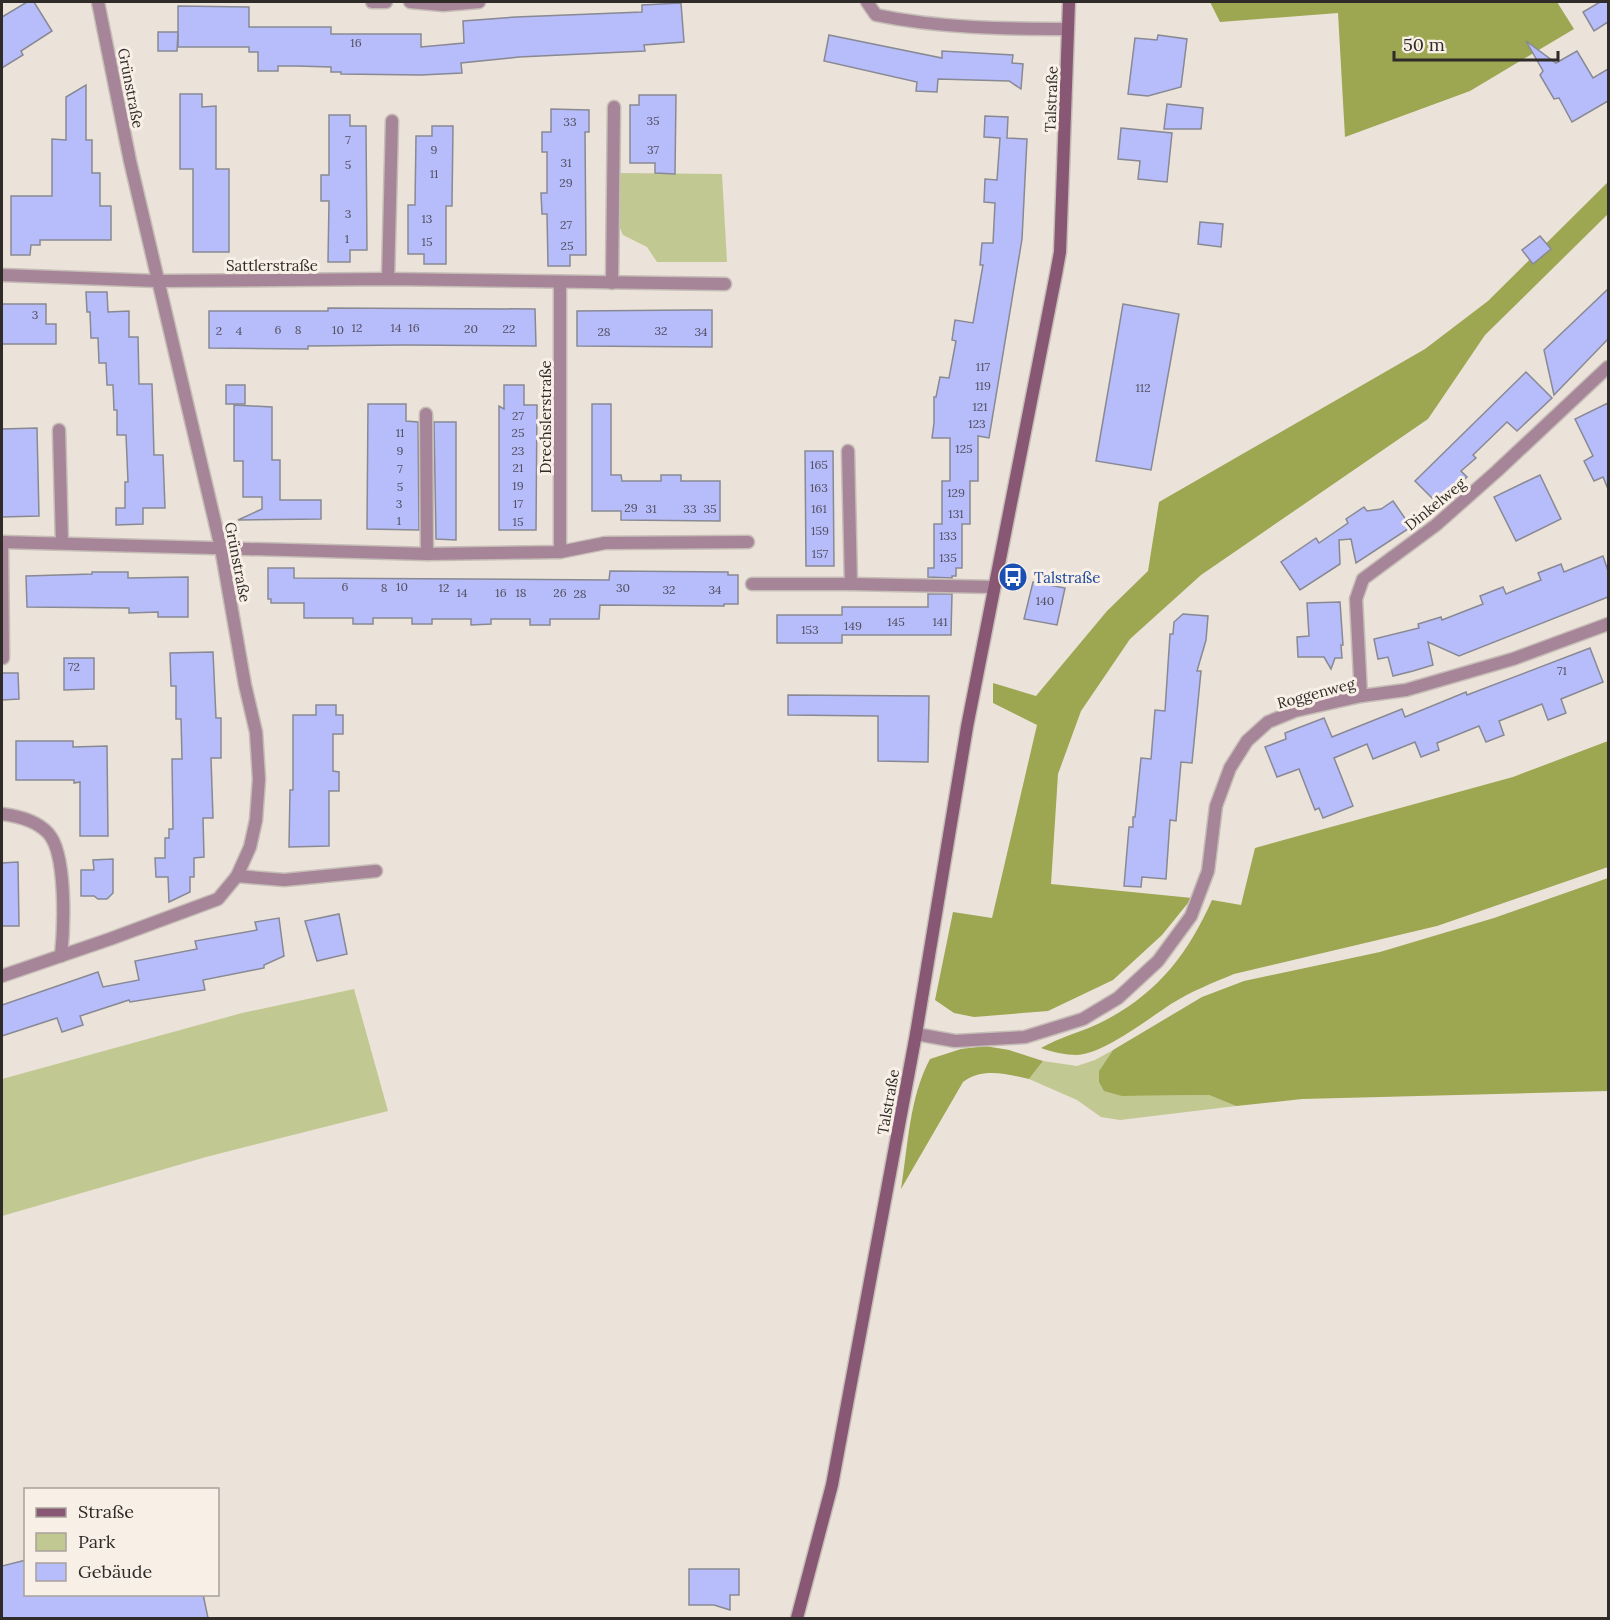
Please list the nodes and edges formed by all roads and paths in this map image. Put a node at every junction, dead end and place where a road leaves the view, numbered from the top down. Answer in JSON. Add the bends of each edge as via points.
{"nodes":[{"id":1,"x":98,"y":2,"type":"edge"},
{"id":2,"x":372,"y":2,"type":"edge"},
{"id":3,"x":386,"y":2,"type":"edge"},
{"id":4,"x":410,"y":2,"type":"edge"},
{"id":5,"x":478,"y":2,"type":"edge"},
{"id":6,"x":867,"y":2,"type":"edge"},
{"id":7,"x":1070,"y":2,"type":"edge"},
{"id":8,"x":1068,"y":29,"type":"junction"},
{"id":9,"x":614,"y":107,"type":"dead end"},
{"id":10,"x":392,"y":121,"type":"dead end"},
{"id":11,"x":2,"y":275,"type":"edge"},
{"id":12,"x":388,"y":279,"type":"junction"},
{"id":13,"x":157,"y":281,"type":"junction"},
{"id":14,"x":560,"y":282,"type":"junction"},
{"id":15,"x":612,"y":283,"type":"junction"},
{"id":16,"x":725,"y":284,"type":"dead end"},
{"id":17,"x":1608,"y":367,"type":"edge"},
{"id":18,"x":426,"y":414,"type":"dead end"},
{"id":19,"x":59,"y":430,"type":"dead end"},
{"id":20,"x":848,"y":450,"type":"dead end"},
{"id":21,"x":2,"y":542,"type":"edge"},
{"id":22,"x":748,"y":542,"type":"dead end"},
{"id":23,"x":62,"y":543,"type":"junction"},
{"id":24,"x":221,"y":548,"type":"junction"},
{"id":25,"x":560,"y":552,"type":"junction"},
{"id":26,"x":427,"y":554,"type":"junction"},
{"id":27,"x":752,"y":584,"type":"dead end"},
{"id":28,"x":851,"y":584,"type":"junction"},
{"id":29,"x":994,"y":587,"type":"junction"},
{"id":30,"x":1608,"y":624,"type":"edge"},
{"id":31,"x":3,"y":658,"type":"dead end"},
{"id":32,"x":1361,"y":696,"type":"junction"},
{"id":33,"x":2,"y":814,"type":"edge"},
{"id":34,"x":376,"y":871,"type":"dead end"},
{"id":35,"x":237,"y":876,"type":"junction"},
{"id":36,"x":61,"y":956,"type":"junction"},
{"id":37,"x":2,"y":976,"type":"edge"},
{"id":38,"x":916,"y":1034,"type":"junction"},
{"id":39,"x":797,"y":1618,"type":"edge"}],
"edges":[{"from":1,"to":13,"type":"street","name":"Grünstraße"},
{"from":2,"to":3,"type":"street"},
{"from":4,"to":5,"type":"street"},
{"from":6,"to":8,"type":"street","via":[[876,15],[909,22]]},
{"from":7,"to":8,"type":"street","name":"Talstraße"},
{"from":8,"to":29,"type":"street","name":"Talstraße","via":[[1060,252]]},
{"from":9,"to":15,"type":"street"},
{"from":10,"to":12,"type":"street"},
{"from":11,"to":13,"type":"street","name":"Sattlerstraße"},
{"from":12,"to":13,"type":"street","name":"Sattlerstraße"},
{"from":12,"to":14,"type":"street","name":"Sattlerstraße"},
{"from":13,"to":24,"type":"street","name":"Grünstraße"},
{"from":14,"to":15,"type":"street","name":"Sattlerstraße"},
{"from":14,"to":25,"type":"street","name":"Drechslerstraße"},
{"from":15,"to":16,"type":"street","name":"Sattlerstraße"},
{"from":17,"to":32,"type":"street","name":"Dinkelweg","via":[[1436,525],[1363,579],[1356,599]]},
{"from":18,"to":26,"type":"street"},
{"from":19,"to":23,"type":"street"},
{"from":20,"to":28,"type":"street"},
{"from":21,"to":23,"type":"street"},
{"from":21,"to":31,"type":"street"},
{"from":22,"to":25,"type":"street","via":[[605,543]]},
{"from":23,"to":24,"type":"street"},
{"from":24,"to":26,"type":"street"},
{"from":24,"to":35,"type":"street","name":"Grünstraße","via":[[256,732],[259,779],[250,848]]},
{"from":25,"to":26,"type":"street"},
{"from":27,"to":28,"type":"street"},
{"from":28,"to":29,"type":"street"},
{"from":29,"to":38,"type":"street","name":"Talstraße"},
{"from":30,"to":32,"type":"street","name":"Roggenweg","via":[[1513,659],[1406,690]]},
{"from":32,"to":38,"type":"street","name":"Roggenweg","via":[[1295,711],[1268,722],[1247,741],[1230,768],[1216,806],[1208,871],[1191,916],[1158,962],[1118,998],[1083,1019],[1025,1037],[955,1041]]},
{"from":33,"to":36,"type":"street","via":[[25,818],[49,833],[60,860]]},
{"from":34,"to":35,"type":"street","via":[[284,880]]},
{"from":35,"to":36,"type":"street","name":"Grünstraße","via":[[218,899]]},
{"from":36,"to":37,"type":"street","name":"Grünstraße"},
{"from":38,"to":39,"type":"street","name":"Talstraße","via":[[832,1485]]}]}
